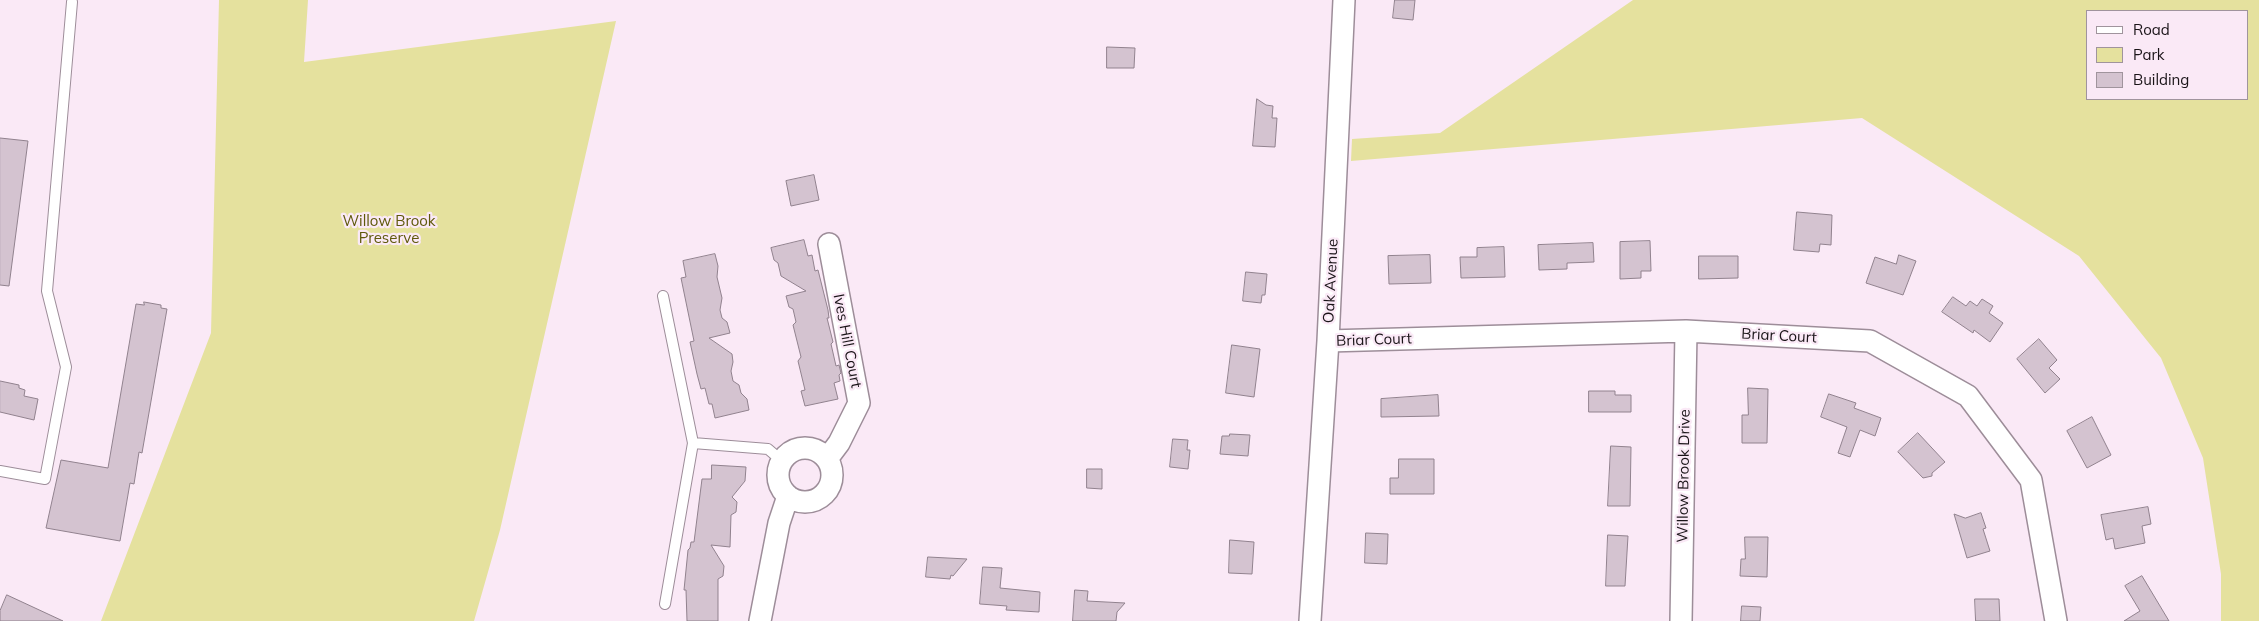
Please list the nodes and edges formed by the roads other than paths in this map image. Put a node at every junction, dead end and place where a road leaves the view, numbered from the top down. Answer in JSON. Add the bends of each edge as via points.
{"nodes":[{"id":1,"x":1344,"y":0,"type":"edge"},
{"id":2,"x":72,"y":2,"type":"dead end"},
{"id":3,"x":828,"y":244,"type":"dead end"},
{"id":4,"x":663,"y":296,"type":"dead end"},
{"id":5,"x":1686,"y":331,"type":"junction"},
{"id":6,"x":1328,"y":341,"type":"junction"},
{"id":7,"x":693,"y":443,"type":"junction"},
{"id":8,"x":827,"y":459,"type":"junction"},
{"id":9,"x":782,"y":461,"type":"junction"},
{"id":10,"x":0,"y":471,"type":"edge"},
{"id":11,"x":788,"y":496,"type":"junction"},
{"id":12,"x":665,"y":604,"type":"dead end"},
{"id":13,"x":760,"y":621,"type":"edge"},
{"id":14,"x":1310,"y":621,"type":"edge"},
{"id":15,"x":1682,"y":621,"type":"edge"},
{"id":16,"x":2056,"y":621,"type":"edge"}],
"edges":[{"from":1,"to":6,"type":"street","name":"Oak Avenue"},
{"from":2,"to":10,"type":"lane","via":[[46,291],[66,367],[45,478]]},
{"from":3,"to":8,"type":"street","name":"Ives Hill Court","via":[[859,402],[839,443]]},
{"from":4,"to":7,"type":"lane"},
{"from":5,"to":6,"type":"street","name":"Briar Court"},
{"from":5,"to":15,"type":"street","name":"Willow Brook Drive"},
{"from":5,"to":16,"type":"street","name":"Briar Court","via":[[1870,341],[1968,396],[2031,480]]},
{"from":6,"to":14,"type":"street","name":"Oak Avenue"},
{"from":7,"to":9,"type":"lane","via":[[768,449]]},
{"from":7,"to":12,"type":"lane"},
{"from":8,"to":9,"type":"street","via":[[813,449],[804,448],[788,454]]},
{"from":8,"to":11,"type":"street","via":[[833,476],[827,492],[813,502]]},
{"from":9,"to":11,"type":"street","via":[[778,476],[782,490]]},
{"from":11,"to":13,"type":"street","via":[[779,523]]}]}
